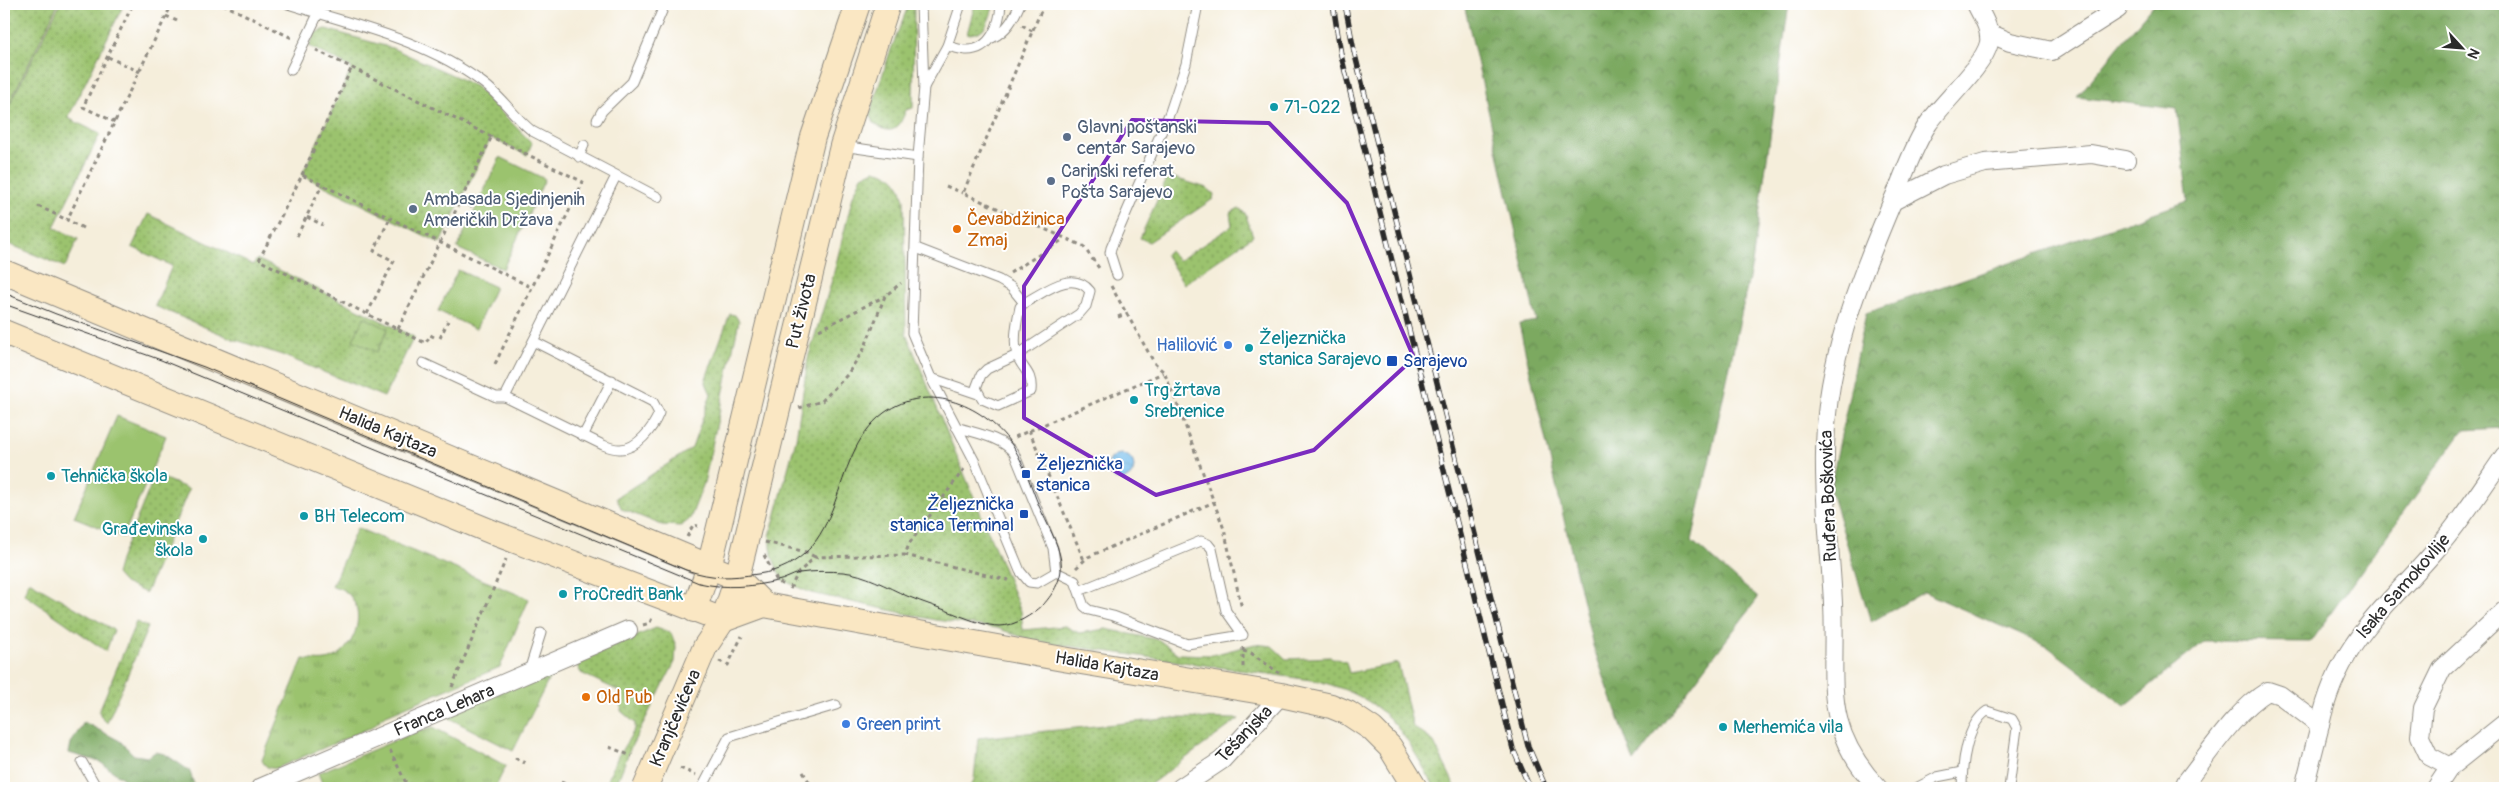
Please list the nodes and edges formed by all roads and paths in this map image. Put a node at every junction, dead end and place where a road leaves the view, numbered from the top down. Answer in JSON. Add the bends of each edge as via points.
{"nodes":[{"id":1,"x":133,"y":4,"type":"edge"},
{"id":2,"x":172,"y":4,"type":"edge"},
{"id":3,"x":223,"y":4,"type":"edge"},
{"id":4,"x":288,"y":4,"type":"edge"},
{"id":5,"x":665,"y":4,"type":"edge"},
{"id":6,"x":858,"y":4,"type":"edge"},
{"id":7,"x":888,"y":4,"type":"edge"},
{"id":8,"x":921,"y":4,"type":"edge"},
{"id":9,"x":961,"y":4,"type":"edge"},
{"id":10,"x":1001,"y":4,"type":"edge"},
{"id":11,"x":1006,"y":4,"type":"edge"},
{"id":12,"x":1020,"y":4,"type":"edge"},
{"id":13,"x":1044,"y":4,"type":"edge"},
{"id":14,"x":1198,"y":4,"type":"edge"},
{"id":15,"x":1976,"y":4,"type":"edge"},
{"id":16,"x":2118,"y":9,"type":"dead end"},
{"id":17,"x":318,"y":14,"type":"junction"},
{"id":18,"x":1001,"y":14,"type":"junction"},
{"id":19,"x":166,"y":16,"type":"junction"},
{"id":20,"x":177,"y":21,"type":"dead end"},
{"id":21,"x":1989,"y":32,"type":"junction"},
{"id":22,"x":990,"y":39,"type":"junction"},
{"id":23,"x":304,"y":44,"type":"junction"},
{"id":24,"x":947,"y":46,"type":"junction"},
{"id":25,"x":108,"y":56,"type":"junction"},
{"id":26,"x":352,"y":67,"type":"junction"},
{"id":27,"x":292,"y":70,"type":"dead end"},
{"id":28,"x":140,"y":72,"type":"junction"},
{"id":29,"x":924,"y":87,"type":"junction"},
{"id":30,"x":597,"y":120,"type":"dead end"},
{"id":31,"x":115,"y":122,"type":"junction"},
{"id":32,"x":491,"y":138,"type":"junction"},
{"id":33,"x":584,"y":145,"type":"dead end"},
{"id":34,"x":842,"y":146,"type":"junction"},
{"id":35,"x":579,"y":157,"type":"junction"},
{"id":36,"x":918,"y":157,"type":"junction"},
{"id":37,"x":2126,"y":160,"type":"dead end"},
{"id":38,"x":302,"y":175,"type":"junction"},
{"id":39,"x":616,"y":176,"type":"junction"},
{"id":40,"x":322,"y":185,"type":"junction"},
{"id":41,"x":946,"y":186,"type":"dead end"},
{"id":42,"x":963,"y":193,"type":"junction"},
{"id":43,"x":658,"y":198,"type":"dead end"},
{"id":44,"x":461,"y":201,"type":"junction"},
{"id":45,"x":1893,"y":201,"type":"junction"},
{"id":46,"x":38,"y":206,"type":"dead end"},
{"id":47,"x":473,"y":207,"type":"dead end"},
{"id":48,"x":307,"y":217,"type":"junction"},
{"id":49,"x":390,"y":218,"type":"junction"},
{"id":50,"x":66,"y":220,"type":"junction"},
{"id":51,"x":323,"y":225,"type":"dead end"},
{"id":52,"x":84,"y":228,"type":"dead end"},
{"id":53,"x":297,"y":236,"type":"dead end"},
{"id":54,"x":1064,"y":238,"type":"junction"},
{"id":55,"x":440,"y":243,"type":"junction"},
{"id":56,"x":916,"y":248,"type":"junction"},
{"id":57,"x":4,"y":272,"type":"edge"},
{"id":58,"x":1103,"y":274,"type":"dead end"},
{"id":59,"x":1117,"y":275,"type":"dead end"},
{"id":60,"x":914,"y":276,"type":"junction"},
{"id":61,"x":999,"y":280,"type":"junction"},
{"id":62,"x":1107,"y":281,"type":"dead end"},
{"id":63,"x":533,"y":288,"type":"junction"},
{"id":64,"x":885,"y":296,"type":"junction"},
{"id":65,"x":1024,"y":303,"type":"junction"},
{"id":66,"x":1128,"y":313,"type":"junction"},
{"id":67,"x":367,"y":314,"type":"junction"},
{"id":68,"x":1118,"y":317,"type":"dead end"},
{"id":69,"x":448,"y":321,"type":"dead end"},
{"id":70,"x":398,"y":329,"type":"junction"},
{"id":71,"x":796,"y":331,"type":"junction"},
{"id":72,"x":4,"y":332,"type":"edge"},
{"id":73,"x":434,"y":337,"type":"dead end"},
{"id":74,"x":440,"y":338,"type":"dead end"},
{"id":75,"x":534,"y":341,"type":"junction"},
{"id":76,"x":1017,"y":355,"type":"junction"},
{"id":77,"x":423,"y":363,"type":"dead end"},
{"id":78,"x":495,"y":364,"type":"dead end"},
{"id":79,"x":1164,"y":372,"type":"junction"},
{"id":80,"x":931,"y":378,"type":"junction"},
{"id":81,"x":612,"y":380,"type":"junction"},
{"id":82,"x":978,"y":394,"type":"junction"},
{"id":83,"x":505,"y":397,"type":"junction"},
{"id":84,"x":776,"y":416,"type":"junction"},
{"id":85,"x":956,"y":427,"type":"junction"},
{"id":86,"x":1028,"y":430,"type":"junction"},
{"id":87,"x":1020,"y":434,"type":"dead end"},
{"id":88,"x":584,"y":436,"type":"junction"},
{"id":89,"x":2505,"y":455,"type":"edge"},
{"id":90,"x":975,"y":462,"type":"junction"},
{"id":91,"x":1214,"y":502,"type":"junction"},
{"id":92,"x":509,"y":552,"type":"dead end"},
{"id":93,"x":906,"y":555,"type":"junction"},
{"id":94,"x":815,"y":557,"type":"junction"},
{"id":95,"x":1084,"y":561,"type":"junction"},
{"id":96,"x":709,"y":567,"type":"junction"},
{"id":97,"x":1020,"y":571,"type":"junction"},
{"id":98,"x":1056,"y":572,"type":"junction"},
{"id":99,"x":737,"y":578,"type":"junction"},
{"id":100,"x":1069,"y":578,"type":"junction"},
{"id":101,"x":1079,"y":591,"type":"junction"},
{"id":102,"x":661,"y":598,"type":"junction"},
{"id":103,"x":778,"y":600,"type":"junction"},
{"id":104,"x":694,"y":610,"type":"junction"},
{"id":105,"x":1242,"y":610,"type":"dead end"},
{"id":106,"x":2505,"y":610,"type":"edge"},
{"id":107,"x":723,"y":620,"type":"junction"},
{"id":108,"x":628,"y":630,"type":"joint"},
{"id":109,"x":541,"y":633,"type":"dead end"},
{"id":110,"x":705,"y":647,"type":"junction"},
{"id":111,"x":528,"y":674,"type":"junction"},
{"id":112,"x":1281,"y":695,"type":"junction"},
{"id":113,"x":836,"y":705,"type":"dead end"},
{"id":114,"x":442,"y":710,"type":"junction"},
{"id":115,"x":2505,"y":723,"type":"edge"},
{"id":116,"x":2320,"y":725,"type":"junction"},
{"id":117,"x":383,"y":736,"type":"junction"},
{"id":118,"x":609,"y":747,"type":"dead end"},
{"id":119,"x":632,"y":756,"type":"dead end"},
{"id":120,"x":515,"y":758,"type":"dead end"},
{"id":121,"x":82,"y":762,"type":"dead end"},
{"id":122,"x":525,"y":763,"type":"dead end"},
{"id":123,"x":2450,"y":767,"type":"junction"},
{"id":124,"x":803,"y":772,"type":"dead end"},
{"id":125,"x":1962,"y":772,"type":"junction"},
{"id":126,"x":561,"y":782,"type":"dead end"},
{"id":127,"x":96,"y":788,"type":"edge"},
{"id":128,"x":260,"y":788,"type":"edge"},
{"id":129,"x":418,"y":788,"type":"edge"},
{"id":130,"x":574,"y":788,"type":"edge"},
{"id":131,"x":645,"y":788,"type":"edge"},
{"id":132,"x":702,"y":788,"type":"edge"},
{"id":133,"x":813,"y":788,"type":"edge"},
{"id":134,"x":1180,"y":788,"type":"edge"},
{"id":135,"x":1415,"y":788,"type":"edge"},
{"id":136,"x":1878,"y":788,"type":"edge"},
{"id":137,"x":1916,"y":788,"type":"edge"},
{"id":138,"x":1962,"y":788,"type":"edge"},
{"id":139,"x":2009,"y":788,"type":"edge"},
{"id":140,"x":2184,"y":788,"type":"edge"},
{"id":141,"x":2304,"y":788,"type":"edge"},
{"id":142,"x":2436,"y":788,"type":"edge"}],
"edges":[{"from":1,"to":25,"type":"path"},
{"from":2,"to":19,"type":"path"},
{"from":3,"to":23,"type":"path"},
{"from":4,"to":17,"type":"lane"},
{"from":5,"to":30,"type":"lane","via":[[632,82]]},
{"from":6,"to":96,"type":"main road","name":"Put života","via":[[813,138]]},
{"from":7,"to":34,"type":"main road","name":"Put života"},
{"from":8,"to":29,"type":"lane"},
{"from":9,"to":24,"type":"lane"},
{"from":10,"to":18,"type":"lane"},
{"from":11,"to":18,"type":"lane"},
{"from":12,"to":22,"type":"lane","via":[[1013,20],[1000,34]]},
{"from":13,"to":42,"type":"path"},
{"from":14,"to":59,"type":"lane","via":[[1186,64],[1170,112],[1111,248]]},
{"from":15,"to":21,"type":"street"},
{"from":16,"to":21,"type":"street","via":[[2052,51],[2010,42]]},
{"from":17,"to":23,"type":"lane"},
{"from":17,"to":35,"type":"lane","via":[[398,38],[436,55],[484,83],[532,131]]},
{"from":18,"to":22,"type":"lane"},
{"from":19,"to":20,"type":"path"},
{"from":19,"to":28,"type":"path"},
{"from":21,"to":45,"type":"street","name":"Ruđera Boškovića","via":[[1986,52],[1924,130]]},
{"from":22,"to":24,"type":"lane","via":[[979,48],[967,50]]},
{"from":23,"to":26,"type":"path"},
{"from":23,"to":27,"type":"lane"},
{"from":24,"to":29,"type":"lane"},
{"from":25,"to":28,"type":"path"},
{"from":25,"to":31,"type":"path","via":[[83,107]]},
{"from":26,"to":32,"type":"path"},
{"from":26,"to":38,"type":"path"},
{"from":28,"to":31,"type":"path"},
{"from":29,"to":36,"type":"lane"},
{"from":31,"to":50,"type":"path"},
{"from":32,"to":44,"type":"path"},
{"from":32,"to":63,"type":"path","via":[[583,182]]},
{"from":33,"to":35,"type":"lane"},
{"from":34,"to":36,"type":"lane"},
{"from":34,"to":71,"type":"main road","name":"Put života"},
{"from":35,"to":39,"type":"lane"},
{"from":36,"to":56,"type":"lane"},
{"from":37,"to":45,"type":"street","via":[[2091,154],[1986,163],[1944,175]]},
{"from":38,"to":40,"type":"path"},
{"from":38,"to":67,"type":"path","via":[[259,260]]},
{"from":39,"to":43,"type":"lane"},
{"from":39,"to":75,"type":"lane"},
{"from":40,"to":48,"type":"path"},
{"from":40,"to":49,"type":"path"},
{"from":41,"to":42,"type":"path"},
{"from":42,"to":54,"type":"path"},
{"from":44,"to":47,"type":"path"},
{"from":44,"to":55,"type":"path"},
{"from":45,"to":136,"type":"street","name":"Ruđera Boškovića","via":[[1844,334],[1830,395],[1824,456],[1833,602],[1834,710],[1847,745]]},
{"from":46,"to":50,"type":"path"},
{"from":48,"to":51,"type":"path"},
{"from":48,"to":53,"type":"path"},
{"from":49,"to":55,"type":"path"},
{"from":49,"to":67,"type":"path","via":[[374,251],[394,261]]},
{"from":50,"to":52,"type":"path"},
{"from":54,"to":58,"type":"path","via":[[1082,246]]},
{"from":54,"to":61,"type":"path"},
{"from":55,"to":63,"type":"path"},
{"from":55,"to":70,"type":"path"},
{"from":56,"to":60,"type":"lane"},
{"from":56,"to":61,"type":"lane"},
{"from":57,"to":96,"type":"main road","name":"Halida Kajtaza"},
{"from":60,"to":64,"type":"path","via":[[895,286]]},
{"from":60,"to":80,"type":"lane","via":[[912,333]]},
{"from":61,"to":65,"type":"lane","via":[[1011,287]]},
{"from":62,"to":66,"type":"path"},
{"from":63,"to":78,"type":"path"},
{"from":64,"to":71,"type":"path","via":[[820,330]]},
{"from":64,"to":84,"type":"path","via":[[864,349],[847,375],[822,400]]},
{"from":65,"to":76,"type":"lane","via":[[1019,315]]},
{"from":65,"to":76,"type":"lane","via":[[1068,280],[1080,282],[1090,292],[1086,306],[1079,314]]},
{"from":66,"to":68,"type":"path"},
{"from":66,"to":79,"type":"path","via":[[1154,364]]},
{"from":67,"to":70,"type":"path"},
{"from":69,"to":74,"type":"path"},
{"from":70,"to":73,"type":"path","via":[[426,343],[430,335]]},
{"from":71,"to":84,"type":"main road","name":"Put života"},
{"from":72,"to":102,"type":"main road"},
{"from":75,"to":81,"type":"lane"},
{"from":75,"to":83,"type":"lane"},
{"from":76,"to":82,"type":"lane","via":[[981,375],[977,382]]},
{"from":76,"to":82,"type":"lane","via":[[1030,376],[1031,391],[998,406],[987,403]]},
{"from":77,"to":83,"type":"lane","via":[[496,397]]},
{"from":79,"to":86,"type":"path"},
{"from":79,"to":91,"type":"path"},
{"from":80,"to":82,"type":"lane"},
{"from":80,"to":85,"type":"lane"},
{"from":81,"to":88,"type":"lane"},
{"from":81,"to":88,"type":"lane","via":[[653,402],[659,413],[655,423],[637,443],[621,449]]},
{"from":83,"to":88,"type":"lane"},
{"from":84,"to":99,"type":"main road","name":"Put života"},
{"from":85,"to":90,"type":"lane"},
{"from":85,"to":98,"type":"lane","via":[[992,439],[1014,453],[1053,548]]},
{"from":86,"to":87,"type":"path"},
{"from":86,"to":95,"type":"path"},
{"from":89,"to":116,"type":"street","name":"Isaka Samokovlije","via":[[2441,544],[2369,622],[2348,652],[2332,683]]},
{"from":90,"to":93,"type":"path","via":[[962,470],[909,544]]},
{"from":90,"to":97,"type":"lane"},
{"from":91,"to":95,"type":"path","via":[[1088,556]]},
{"from":91,"to":105,"type":"path","via":[[1224,529]]},
{"from":92,"to":114,"type":"path"},
{"from":93,"to":94,"type":"path"},
{"from":93,"to":97,"type":"path","via":[[1007,580]]},
{"from":94,"to":103,"type":"path"},
{"from":94,"to":103,"type":"path","via":[[764,542],[764,555],[778,582]]},
{"from":95,"to":100,"type":"path"},
{"from":96,"to":99,"type":"main road","name":"Halida Kajtaza"},
{"from":96,"to":104,"type":"main road","name":"Put života"},
{"from":97,"to":98,"type":"lane","via":[[1029,582],[1037,583]]},
{"from":98,"to":100,"type":"lane"},
{"from":99,"to":103,"type":"main road","name":"Halida Kajtaza"},
{"from":99,"to":107,"type":"main road","name":"Put života"},
{"from":100,"to":101,"type":"lane","via":[[1077,583]]},
{"from":101,"to":101,"type":"lane","via":[[1202,541],[1212,549],[1226,611],[1243,635],[1193,645],[1089,610],[1084,606]]},
{"from":102,"to":104,"type":"main road"},
{"from":102,"to":108,"type":"path","via":[[650,623]]},
{"from":103,"to":107,"type":"main road"},
{"from":103,"to":112,"type":"main road","name":"Halida Kajtaza","via":[[1063,659]]},
{"from":104,"to":107,"type":"main road"},
{"from":104,"to":110,"type":"main road","name":"Kranjčevićeva"},
{"from":106,"to":123,"type":"street","via":[[2442,669],[2423,708],[2420,737],[2429,756]]},
{"from":107,"to":110,"type":"main road","name":"Kranjčevićeva"},
{"from":108,"to":111,"type":"street","name":"Franca Lehara"},
{"from":109,"to":111,"type":"lane"},
{"from":110,"to":131,"type":"main road","name":"Kranjčevićeva"},
{"from":111,"to":114,"type":"street","name":"Franca Lehara"},
{"from":112,"to":134,"type":"street","name":"Tešanjska","via":[[1222,760]]},
{"from":112,"to":135,"type":"main road","name":"Halida Kajtaza","via":[[1331,706],[1361,721],[1390,747]]},
{"from":113,"to":132,"type":"lane","via":[[729,737]]},
{"from":114,"to":117,"type":"street","name":"Franca Lehara"},
{"from":115,"to":123,"type":"street"},
{"from":116,"to":140,"type":"street","via":[[2280,695],[2268,691],[2256,698],[2230,727]]},
{"from":116,"to":141,"type":"street","name":"Isaka Samokovlije"},
{"from":117,"to":128,"type":"street","name":"Franca Lehara"},
{"from":117,"to":129,"type":"path","via":[[405,782]]},
{"from":118,"to":119,"type":"path"},
{"from":120,"to":122,"type":"path"},
{"from":121,"to":127,"type":"lane"},
{"from":123,"to":142,"type":"street"},
{"from":124,"to":133,"type":"path"},
{"from":125,"to":137,"type":"lane","via":[[1937,777]]},
{"from":125,"to":138,"type":"lane"},
{"from":125,"to":139,"type":"lane","via":[[1979,716],[1986,711],[2004,716],[2012,719],[2017,728]]},
{"from":126,"to":130,"type":"path"}]}
